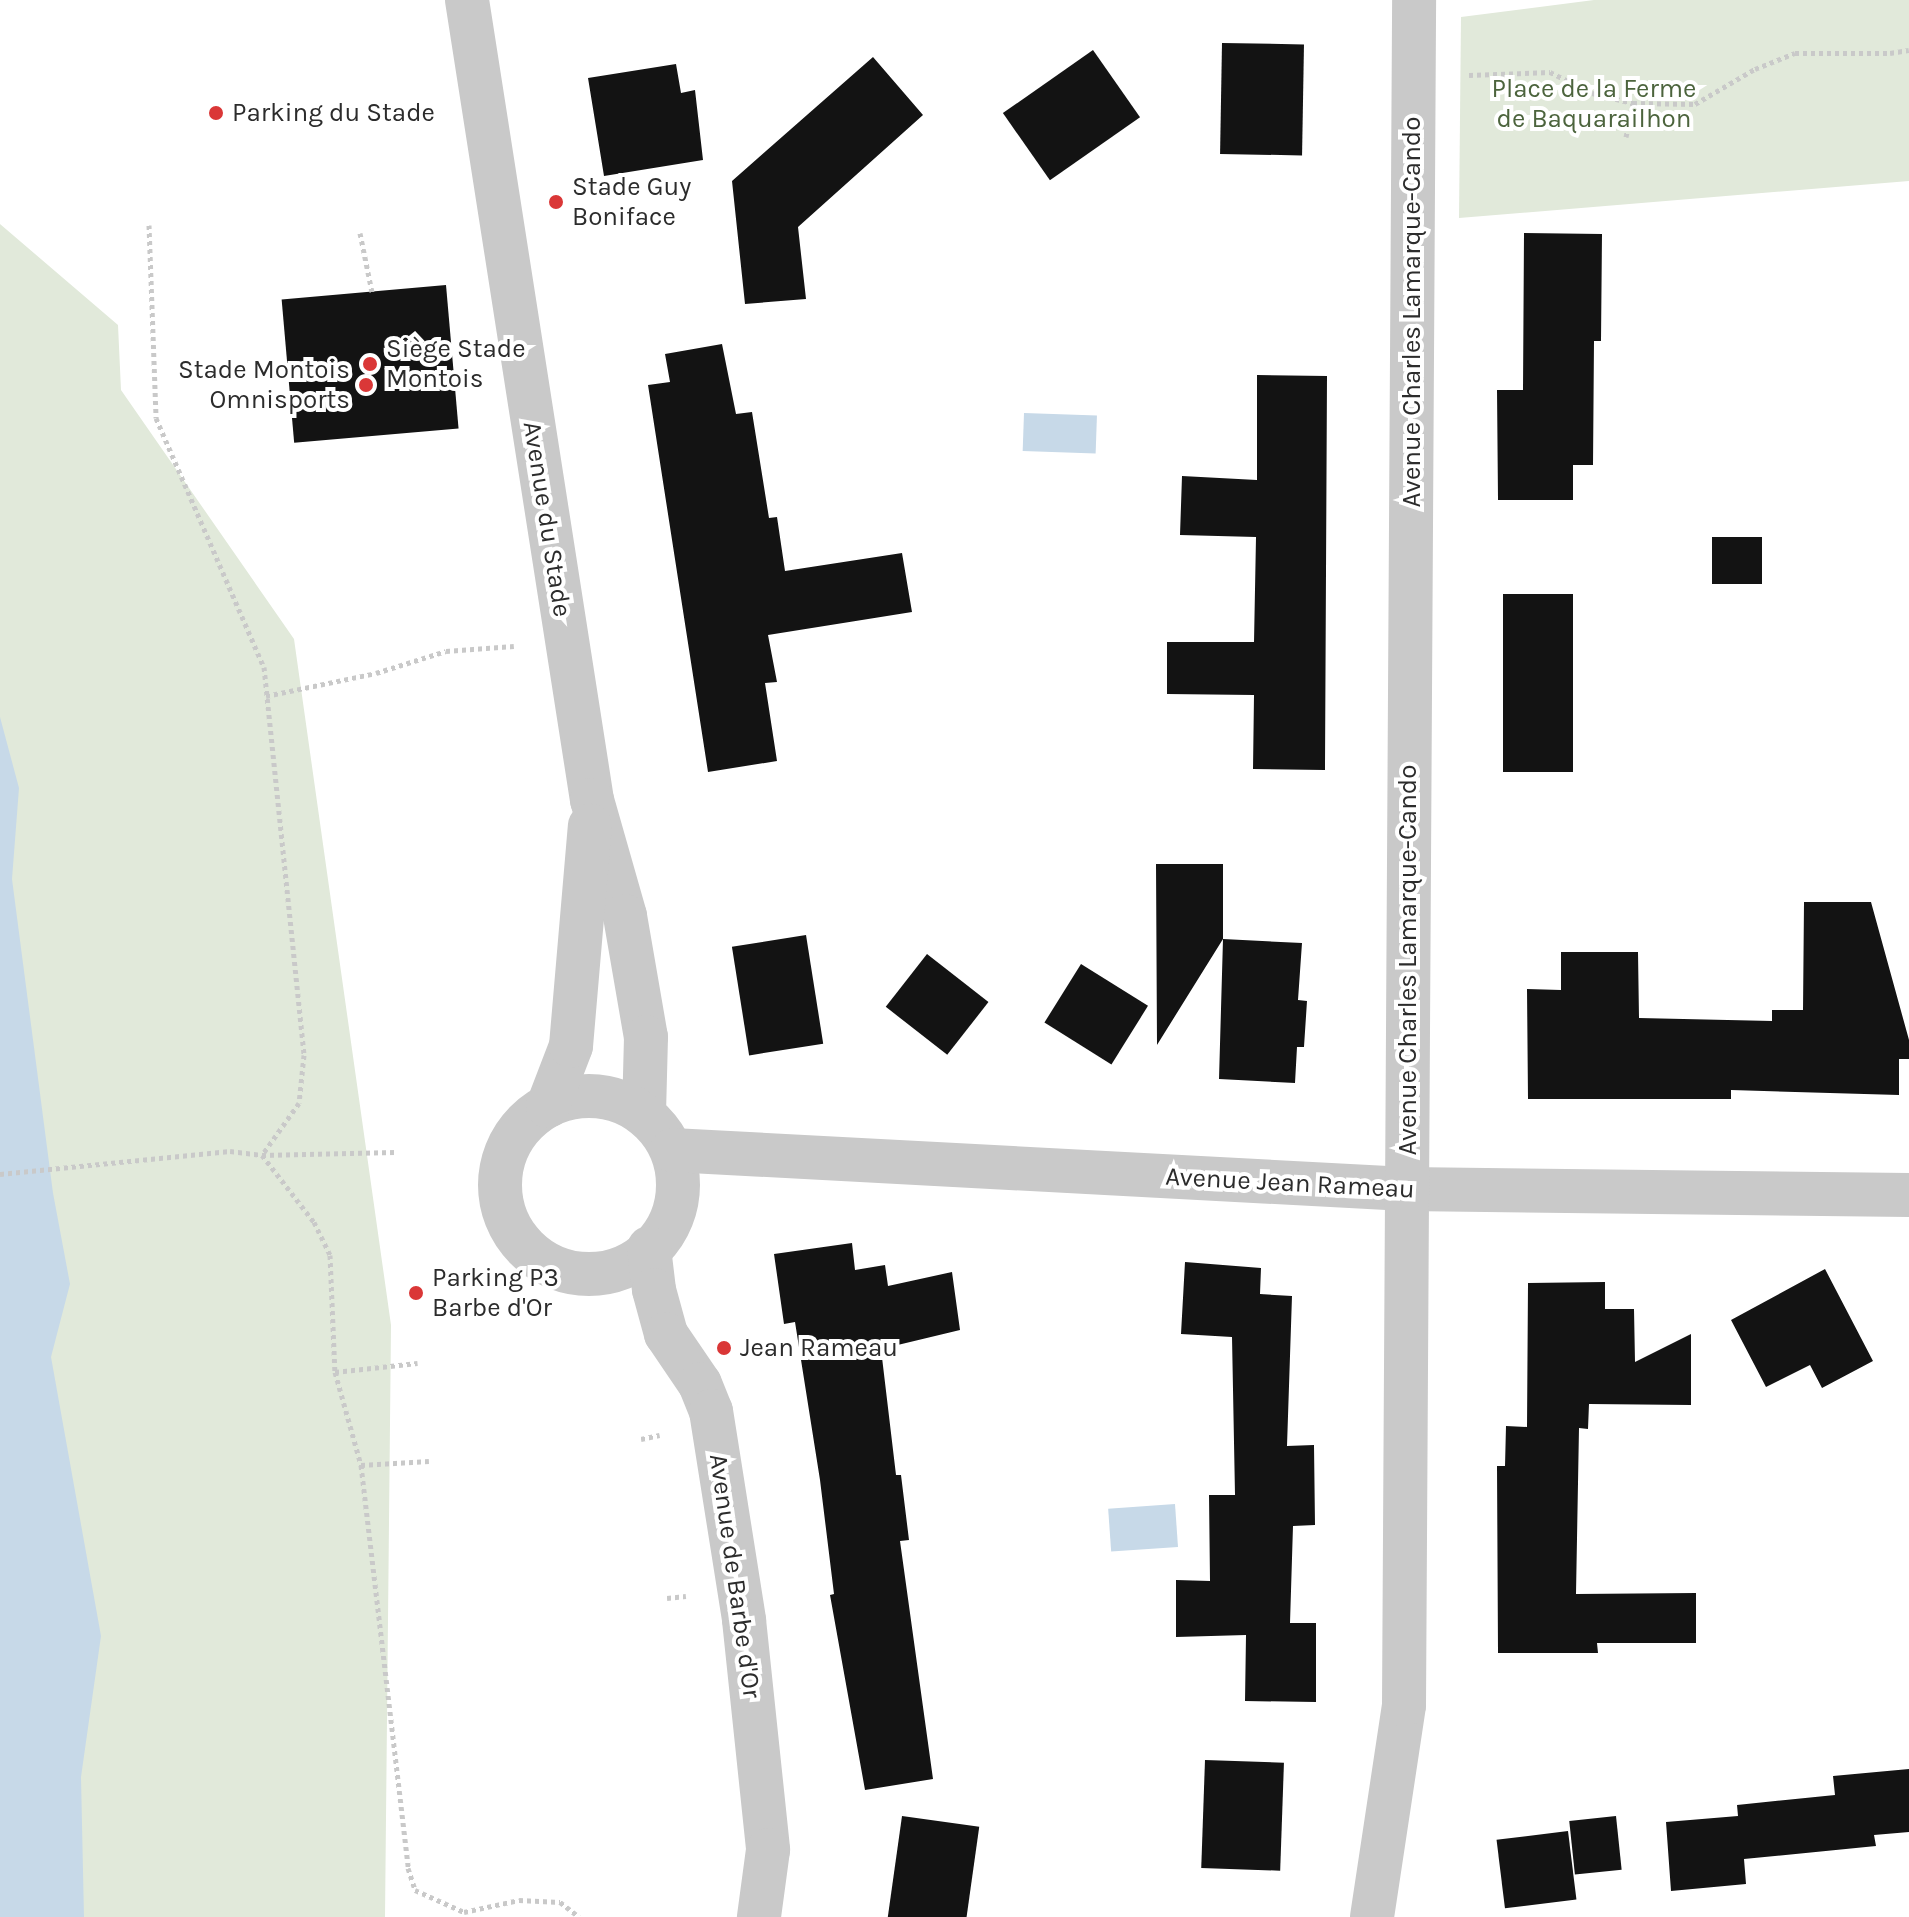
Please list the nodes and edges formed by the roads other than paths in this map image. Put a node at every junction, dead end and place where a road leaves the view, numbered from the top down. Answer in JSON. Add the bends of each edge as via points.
{"nodes":[{"id":1,"x":467,"y":0,"type":"edge"},
{"id":2,"x":1414,"y":0,"type":"edge"},
{"id":3,"x":592,"y":800,"type":"junction"},
{"id":4,"x":548,"y":1106,"type":"junction"},
{"id":5,"x":644,"y":1114,"type":"junction"},
{"id":6,"x":672,"y":1150,"type":"junction"},
{"id":7,"x":1406,"y":1189,"type":"junction"},
{"id":8,"x":1909,"y":1195,"type":"edge"},
{"id":9,"x":649,"y":1248,"type":"junction"},
{"id":10,"x":759,"y":1917,"type":"edge"},
{"id":11,"x":1372,"y":1917,"type":"edge"}],
"edges":[{"from":1,"to":3,"type":"street","name":"Avenue du Stade"},
{"from":2,"to":7,"type":"street","name":"Avenue Charles Lamarque-Cando"},
{"from":3,"to":4,"type":"street","name":"Avenue du Stade","via":[[571,1046]]},
{"from":3,"to":5,"type":"street","name":"Avenue du Stade","via":[[625,916],[646,1037]]},
{"from":4,"to":5,"type":"street","via":[[598,1095]]},
{"from":4,"to":9,"type":"street","via":[[524,1124],[507,1150],[500,1175],[503,1211],[515,1237],[536,1258],[589,1275],[625,1267]]},
{"from":5,"to":6,"type":"street"},
{"from":6,"to":7,"type":"street","name":"Avenue Jean Rameau"},
{"from":6,"to":9,"type":"street","via":[[679,1177],[677,1206],[665,1233]]},
{"from":7,"to":8,"type":"street","name":"Avenue Jean Rameau"},
{"from":7,"to":11,"type":"street","name":"Avenue Charles Lamarque-Cando","via":[[1404,1705]]},
{"from":9,"to":10,"type":"street","name":"Avenue de Barbe d'Or","via":[[666,1334],[700,1384],[711,1411],[744,1620],[768,1850]]}]}
